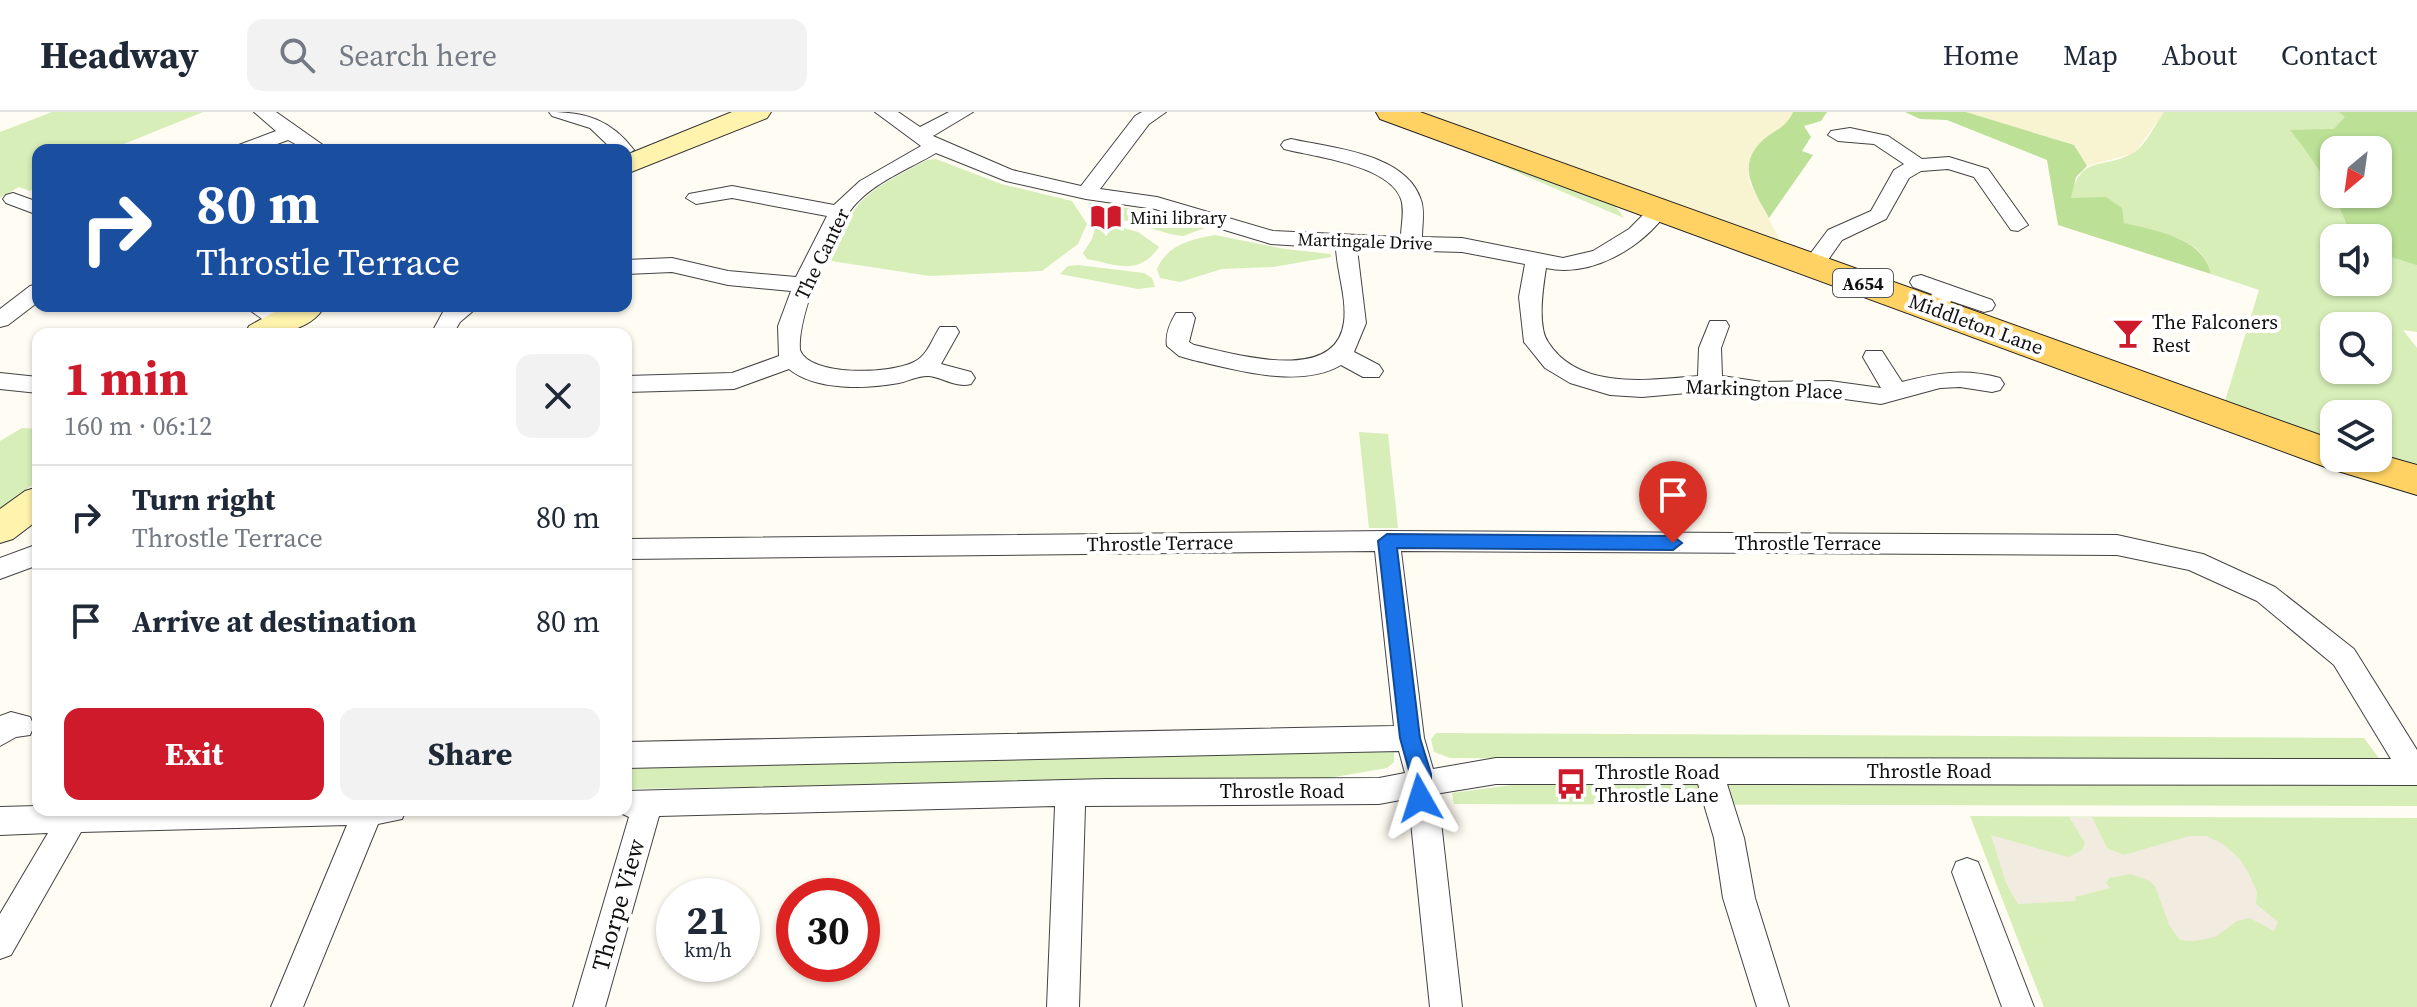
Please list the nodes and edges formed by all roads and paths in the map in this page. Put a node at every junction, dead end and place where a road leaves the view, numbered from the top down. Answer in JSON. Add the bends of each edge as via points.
{"nodes":[{"id":1,"x":264,"y":112,"type":"edge"},
{"id":2,"x":562,"y":112,"type":"edge"},
{"id":3,"x":757,"y":112,"type":"edge"},
{"id":4,"x":885,"y":112,"type":"edge"},
{"id":5,"x":963,"y":112,"type":"edge"},
{"id":6,"x":1156,"y":112,"type":"edge"},
{"id":7,"x":1391,"y":112,"type":"edge"},
{"id":8,"x":290,"y":133,"type":"junction"},
{"id":9,"x":1838,"y":135,"type":"dead end"},
{"id":10,"x":927,"y":141,"type":"junction"},
{"id":11,"x":260,"y":144,"type":"edge"},
{"id":12,"x":309,"y":144,"type":"edge"},
{"id":13,"x":616,"y":144,"type":"edge"},
{"id":14,"x":1291,"y":145,"type":"dead end"},
{"id":15,"x":632,"y":156,"type":"edge"},
{"id":16,"x":1917,"y":165,"type":"junction"},
{"id":17,"x":1086,"y":193,"type":"junction"},
{"id":18,"x":696,"y":198,"type":"dead end"},
{"id":19,"x":13,"y":199,"type":"dead end"},
{"id":20,"x":32,"y":207,"type":"edge"},
{"id":21,"x":1658,"y":211,"type":"junction"},
{"id":22,"x":839,"y":212,"type":"junction"},
{"id":23,"x":2018,"y":225,"type":"dead end"},
{"id":24,"x":1412,"y":242,"type":"junction"},
{"id":25,"x":1346,"y":243,"type":"junction"},
{"id":26,"x":1536,"y":262,"type":"junction"},
{"id":27,"x":1813,"y":265,"type":"junction"},
{"id":28,"x":632,"y":267,"type":"edge"},
{"id":29,"x":804,"y":285,"type":"junction"},
{"id":30,"x":1933,"y":294,"type":"junction"},
{"id":31,"x":32,"y":296,"type":"edge"},
{"id":32,"x":1984,"y":305,"type":"dead end"},
{"id":33,"x":290,"y":312,"type":"edge"},
{"id":34,"x":459,"y":312,"type":"edge"},
{"id":35,"x":1184,"y":318,"type":"dead end"},
{"id":36,"x":0,"y":320,"type":"edge"},
{"id":37,"x":265,"y":320,"type":"edge"},
{"id":38,"x":1718,"y":326,"type":"dead end"},
{"id":39,"x":445,"y":328,"type":"edge"},
{"id":40,"x":948,"y":332,"type":"dead end"},
{"id":41,"x":1341,"y":355,"type":"junction"},
{"id":42,"x":1874,"y":357,"type":"dead end"},
{"id":43,"x":791,"y":360,"type":"junction"},
{"id":44,"x":924,"y":367,"type":"junction"},
{"id":45,"x":1371,"y":371,"type":"dead end"},
{"id":46,"x":963,"y":378,"type":"dead end"},
{"id":47,"x":0,"y":381,"type":"edge"},
{"id":48,"x":1710,"y":383,"type":"junction"},
{"id":49,"x":32,"y":384,"type":"edge"},
{"id":50,"x":632,"y":384,"type":"edge"},
{"id":51,"x":1992,"y":384,"type":"dead end"},
{"id":52,"x":1896,"y":392,"type":"junction"},
{"id":53,"x":2320,"y":449,"type":"edge"},
{"id":54,"x":2390,"y":472,"type":"edge"},
{"id":55,"x":2417,"y":480,"type":"edge"},
{"id":56,"x":32,"y":505,"type":"edge"},
{"id":57,"x":0,"y":529,"type":"edge"},
{"id":58,"x":1387,"y":541,"type":"junction"},
{"id":59,"x":632,"y":549,"type":"edge"},
{"id":60,"x":32,"y":556,"type":"edge"},
{"id":61,"x":0,"y":569,"type":"edge"},
{"id":62,"x":1410,"y":738,"type":"junction"},
{"id":63,"x":632,"y":755,"type":"edge"},
{"id":64,"x":1708,"y":770,"type":"junction"},
{"id":65,"x":2416,"y":772,"type":"edge"},
{"id":66,"x":1420,"y":785,"type":"junction"},
{"id":67,"x":1070,"y":793,"type":"junction"},
{"id":68,"x":637,"y":804,"type":"edge"},
{"id":69,"x":92,"y":816,"type":"edge"},
{"id":70,"x":366,"y":816,"type":"edge"},
{"id":71,"x":73,"y":818,"type":"junction"},
{"id":72,"x":0,"y":821,"type":"edge"},
{"id":73,"x":1967,"y":872,"type":"dead end"},
{"id":74,"x":0,"y":944,"type":"edge"},
{"id":75,"x":287,"y":1007,"type":"edge"},
{"id":76,"x":589,"y":1007,"type":"edge"},
{"id":77,"x":1063,"y":1007,"type":"edge"},
{"id":78,"x":1446,"y":1007,"type":"edge"},
{"id":79,"x":1773,"y":1007,"type":"edge"},
{"id":80,"x":2018,"y":1007,"type":"edge"}],
"edges":[{"from":1,"to":8,"type":"street"},
{"from":2,"to":13,"type":"street","via":[[597,124]]},
{"from":3,"to":15,"type":"street"},
{"from":4,"to":10,"type":"street","name":"Martingale Drive"},
{"from":5,"to":10,"type":"street","name":"The Canter"},
{"from":6,"to":17,"type":"street","via":[[1142,120]]},
{"from":7,"to":21,"type":"main road","name":"Middleton Lane","number":"A654"},
{"from":8,"to":11,"type":"street"},
{"from":8,"to":12,"type":"street"},
{"from":9,"to":16,"type":"street","via":[[1855,133],[1889,142]]},
{"from":10,"to":17,"type":"street","name":"Martingale Drive","via":[[1006,175]]},
{"from":10,"to":22,"type":"street","name":"The Canter"},
{"from":14,"to":24,"type":"street","via":[[1314,141],[1397,180],[1412,200]]},
{"from":16,"to":23,"type":"street","via":[[1949,163],[1981,173]]},
{"from":16,"to":27,"type":"street","via":[[1901,174],[1879,215],[1835,235]]},
{"from":17,"to":25,"type":"street","name":"Martingale Drive","via":[[1186,210],[1271,237]]},
{"from":18,"to":22,"type":"street","via":[[738,184]]},
{"from":19,"to":20,"type":"street"},
{"from":21,"to":26,"type":"street","name":"Martingale Drive","via":[[1636,234],[1600,256],[1563,265]]},
{"from":21,"to":27,"type":"main road","name":"Middleton Lane","number":"A654"},
{"from":22,"to":29,"type":"street","name":"The Canter"},
{"from":24,"to":25,"type":"street","name":"Martingale Drive"},
{"from":24,"to":26,"type":"street","name":"Martingale Drive","via":[[1462,245]]},
{"from":25,"to":41,"type":"street","via":[[1355,324]]},
{"from":26,"to":48,"type":"street","name":"Markington Place","via":[[1531,287],[1535,342],[1553,362],[1610,387]]},
{"from":27,"to":30,"type":"main road","name":"Middleton Lane","number":"A654"},
{"from":28,"to":29,"type":"street","via":[[672,265],[728,278]]},
{"from":29,"to":43,"type":"street","name":"The Canter","via":[[790,323]]},
{"from":30,"to":32,"type":"street"},
{"from":30,"to":53,"type":"main road","name":"Middleton Lane","number":"A654"},
{"from":31,"to":36,"type":"street"},
{"from":33,"to":37,"type":"street"},
{"from":34,"to":39,"type":"street"},
{"from":35,"to":41,"type":"street","via":[[1178,346],[1199,355],[1304,370]]},
{"from":38,"to":48,"type":"street","via":[[1710,348]]},
{"from":40,"to":44,"type":"street"},
{"from":41,"to":45,"type":"street"},
{"from":42,"to":52,"type":"street"},
{"from":43,"to":44,"type":"street","via":[[803,370],[851,378]]},
{"from":43,"to":50,"type":"street","via":[[734,381]]},
{"from":44,"to":46,"type":"street"},
{"from":47,"to":49,"type":"street"},
{"from":48,"to":52,"type":"street","name":"Markington Place","via":[[1881,396]]},
{"from":51,"to":52,"type":"street","name":"Markington Place","via":[[1940,380]]},
{"from":54,"to":55,"type":"main road","number":"A654"},
{"from":56,"to":57,"type":"street"},
{"from":58,"to":59,"type":"street","name":"Throstle Terrace"},
{"from":58,"to":62,"type":"street"},
{"from":58,"to":65,"type":"street","name":"Throstle Terrace","via":[[2117,545],[2194,561],[2266,594],[2344,657]]},
{"from":60,"to":61,"type":"street"},
{"from":62,"to":63,"type":"street"},
{"from":62,"to":66,"type":"street"},
{"from":64,"to":65,"type":"street","name":"Throstle Road"},
{"from":64,"to":66,"type":"street","name":"Throstle Road","via":[[1496,771]]},
{"from":64,"to":79,"type":"street"},
{"from":66,"to":67,"type":"street","name":"Throstle Road","via":[[1379,791]]},
{"from":66,"to":78,"type":"street"},
{"from":67,"to":68,"type":"street","name":"Throstle Road"},
{"from":67,"to":77,"type":"street"},
{"from":68,"to":76,"type":"street","name":"Thorpe View"},
{"from":69,"to":71,"type":"street"},
{"from":70,"to":75,"type":"street"},
{"from":71,"to":72,"type":"street"},
{"from":71,"to":74,"type":"street"},
{"from":73,"to":80,"type":"street"}]}
